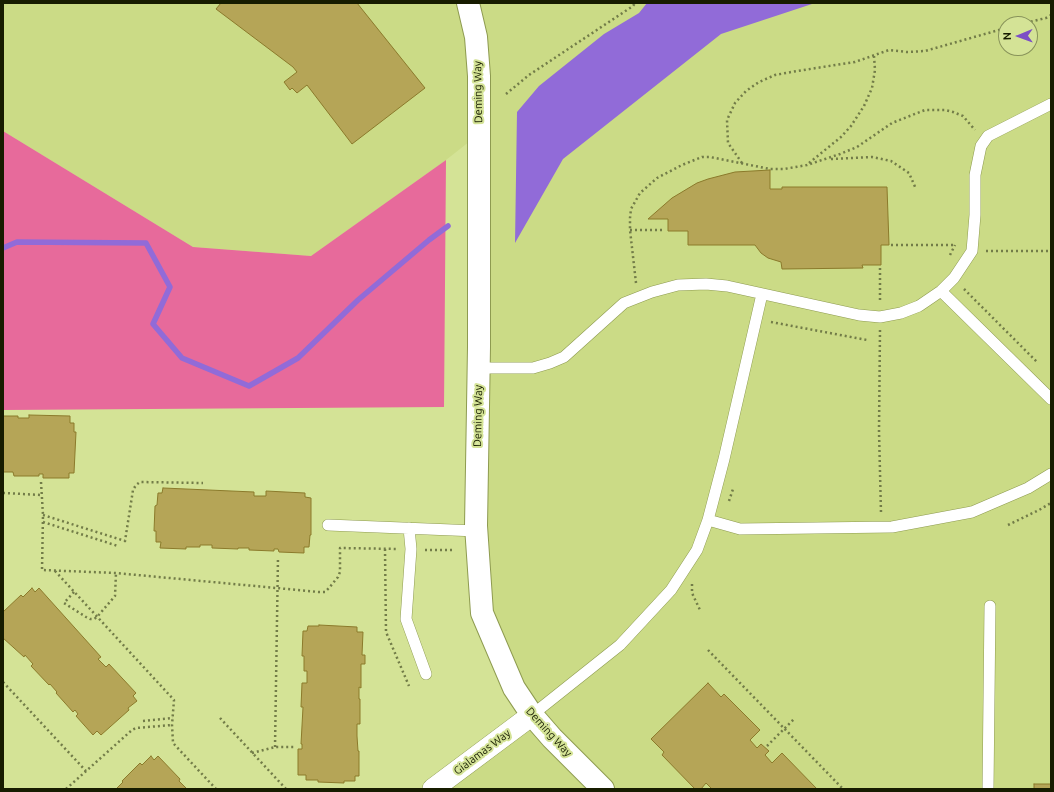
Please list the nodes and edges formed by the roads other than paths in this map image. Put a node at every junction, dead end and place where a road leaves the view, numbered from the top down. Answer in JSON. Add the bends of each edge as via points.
{"nodes":[{"id":1,"x":468,"y":3,"type":"edge"},
{"id":2,"x":1051,"y":104,"type":"edge"},
{"id":3,"x":941,"y":291,"type":"junction"},
{"id":4,"x":762,"y":294,"type":"junction"},
{"id":5,"x":479,"y":368,"type":"junction"},
{"id":6,"x":1051,"y":399,"type":"edge"},
{"id":7,"x":1051,"y":474,"type":"edge"},
{"id":8,"x":708,"y":520,"type":"junction"},
{"id":9,"x":328,"y":525,"type":"dead end"},
{"id":10,"x":409,"y":528,"type":"junction"},
{"id":11,"x":477,"y":531,"type":"junction"},
{"id":12,"x":990,"y":606,"type":"dead end"},
{"id":13,"x":426,"y":674,"type":"dead end"},
{"id":14,"x":532,"y":715,"type":"junction"},
{"id":15,"x":433,"y":789,"type":"edge"},
{"id":16,"x":603,"y":789,"type":"edge"},
{"id":17,"x":988,"y":789,"type":"edge"}],
"edges":[{"from":1,"to":5,"type":"street","name":"Deming Way","via":[[476,37],[479,76]]},
{"from":2,"to":3,"type":"lane","via":[[988,136],[981,146],[975,175],[972,251],[954,278]]},
{"from":3,"to":4,"type":"lane","via":[[919,306],[901,314],[880,317],[859,315]]},
{"from":3,"to":6,"type":"lane"},
{"from":4,"to":5,"type":"lane","via":[[727,286],[678,285],[624,302],[564,358],[533,368]]},
{"from":4,"to":8,"type":"lane"},
{"from":5,"to":11,"type":"street","name":"Deming Way"},
{"from":7,"to":8,"type":"lane","via":[[1028,488],[972,512],[892,527],[740,529]]},
{"from":8,"to":14,"type":"lane","via":[[697,550],[671,590],[650,614],[620,645]]},
{"from":9,"to":10,"type":"lane"},
{"from":10,"to":11,"type":"lane"},
{"from":10,"to":13,"type":"lane","via":[[411,550],[406,620]]},
{"from":11,"to":14,"type":"street","name":"Deming Way","via":[[482,613],[514,688]]},
{"from":12,"to":17,"type":"lane"},
{"from":14,"to":15,"type":"street","name":"Gialamas Way"},
{"from":14,"to":16,"type":"street","name":"Deming Way"}]}
